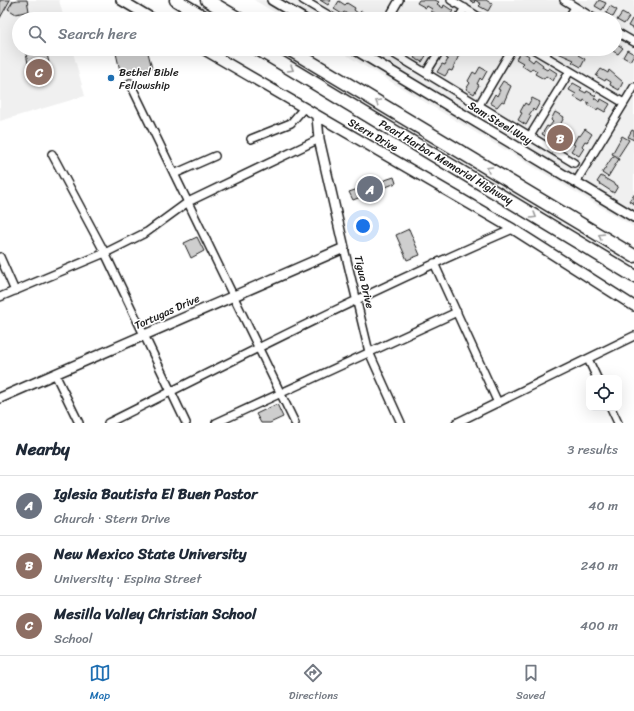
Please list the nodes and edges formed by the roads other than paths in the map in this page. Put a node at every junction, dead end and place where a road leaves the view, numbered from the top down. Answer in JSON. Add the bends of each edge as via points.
{"nodes":[{"id":1,"x":121,"y":0,"type":"edge"},
{"id":2,"x":176,"y":0,"type":"edge"},
{"id":3,"x":207,"y":0,"type":"edge"},
{"id":4,"x":272,"y":0,"type":"edge"},
{"id":5,"x":303,"y":0,"type":"edge"},
{"id":6,"x":399,"y":0,"type":"edge"},
{"id":7,"x":451,"y":0,"type":"edge"},
{"id":8,"x":564,"y":0,"type":"edge"},
{"id":9,"x":575,"y":7,"type":"junction"},
{"id":10,"x":465,"y":8,"type":"junction"},
{"id":11,"x":141,"y":12,"type":"edge"},
{"id":12,"x":196,"y":12,"type":"edge"},
{"id":13,"x":227,"y":12,"type":"edge"},
{"id":14,"x":292,"y":12,"type":"edge"},
{"id":15,"x":323,"y":12,"type":"edge"},
{"id":16,"x":392,"y":12,"type":"edge"},
{"id":17,"x":462,"y":12,"type":"edge"},
{"id":18,"x":471,"y":12,"type":"edge"},
{"id":19,"x":572,"y":12,"type":"edge"},
{"id":20,"x":583,"y":12,"type":"edge"},
{"id":21,"x":622,"y":35,"type":"edge"},
{"id":22,"x":634,"y":42,"type":"edge"},
{"id":23,"x":215,"y":56,"type":"edge"},
{"id":24,"x":270,"y":56,"type":"edge"},
{"id":25,"x":301,"y":56,"type":"edge"},
{"id":26,"x":366,"y":56,"type":"edge"},
{"id":27,"x":397,"y":56,"type":"edge"},
{"id":28,"x":437,"y":56,"type":"edge"},
{"id":29,"x":508,"y":56,"type":"edge"},
{"id":30,"x":545,"y":56,"type":"edge"},
{"id":31,"x":570,"y":72,"type":"junction"},
{"id":32,"x":426,"y":74,"type":"junction"},
{"id":33,"x":130,"y":83,"type":"dead end"},
{"id":34,"x":634,"y":86,"type":"edge"},
{"id":35,"x":624,"y":103,"type":"junction"},
{"id":36,"x":479,"y":105,"type":"junction"},
{"id":37,"x":303,"y":109,"type":"junction"},
{"id":38,"x":317,"y":117,"type":"junction"},
{"id":39,"x":530,"y":136,"type":"junction"},
{"id":40,"x":251,"y":139,"type":"dead end"},
{"id":41,"x":319,"y":139,"type":"junction"},
{"id":42,"x":52,"y":154,"type":"dead end"},
{"id":43,"x":215,"y":156,"type":"dead end"},
{"id":44,"x":574,"y":163,"type":"dead end"},
{"id":45,"x":174,"y":174,"type":"junction"},
{"id":46,"x":576,"y":182,"type":"junction"},
{"id":47,"x":188,"y":202,"type":"junction"},
{"id":48,"x":634,"y":217,"type":"edge"},
{"id":49,"x":513,"y":229,"type":"junction"},
{"id":50,"x":344,"y":248,"type":"junction"},
{"id":51,"x":105,"y":253,"type":"junction"},
{"id":52,"x":634,"y":256,"type":"edge"},
{"id":53,"x":0,"y":257,"type":"edge"},
{"id":54,"x":434,"y":263,"type":"junction"},
{"id":55,"x":634,"y":276,"type":"edge"},
{"id":56,"x":15,"y":291,"type":"junction"},
{"id":57,"x":233,"y":296,"type":"junction"},
{"id":58,"x":0,"y":297,"type":"edge"},
{"id":59,"x":355,"y":300,"type":"junction"},
{"id":60,"x":634,"y":306,"type":"edge"},
{"id":61,"x":457,"y":312,"type":"junction"},
{"id":62,"x":144,"y":335,"type":"junction"},
{"id":63,"x":634,"y":336,"type":"edge"},
{"id":64,"x":258,"y":347,"type":"junction"},
{"id":65,"x":369,"y":352,"type":"junction"},
{"id":66,"x":588,"y":360,"type":"junction"},
{"id":67,"x":56,"y":374,"type":"junction"},
{"id":68,"x":596,"y":375,"type":"edge"},
{"id":69,"x":171,"y":391,"type":"junction"},
{"id":70,"x":280,"y":392,"type":"junction"},
{"id":71,"x":0,"y":398,"type":"edge"},
{"id":72,"x":498,"y":403,"type":"junction"},
{"id":73,"x":612,"y":411,"type":"edge"},
{"id":74,"x":79,"y":423,"type":"edge"},
{"id":75,"x":108,"y":423,"type":"edge"},
{"id":76,"x":186,"y":423,"type":"edge"},
{"id":77,"x":216,"y":423,"type":"edge"},
{"id":78,"x":295,"y":423,"type":"edge"},
{"id":79,"x":401,"y":423,"type":"edge"},
{"id":80,"x":456,"y":423,"type":"edge"},
{"id":81,"x":618,"y":423,"type":"edge"}],
"edges":[{"from":1,"to":11,"type":"street"},
{"from":2,"to":12,"type":"highway"},
{"from":3,"to":13,"type":"highway"},
{"from":4,"to":14,"type":"street"},
{"from":5,"to":15,"type":"street"},
{"from":6,"to":16,"type":"street"},
{"from":7,"to":10,"type":"street"},
{"from":8,"to":9,"type":"street"},
{"from":9,"to":19,"type":"street"},
{"from":9,"to":20,"type":"street"},
{"from":10,"to":17,"type":"street"},
{"from":10,"to":18,"type":"street"},
{"from":21,"to":22,"type":"street"},
{"from":23,"to":37,"type":"street","name":"Stern Drive"},
{"from":24,"to":55,"type":"highway","name":"Pearl Harbor Memorial Highway","one_way":true},
{"from":52,"to":25,"type":"highway","name":"Pearl Harbor Memorial Highway","one_way":true},
{"from":26,"to":46,"type":"street","name":"Sam Steel Way"},
{"from":27,"to":32,"type":"street"},
{"from":28,"to":32,"type":"street"},
{"from":29,"to":36,"type":"street"},
{"from":30,"to":31,"type":"street"},
{"from":31,"to":35,"type":"street"},
{"from":31,"to":39,"type":"street"},
{"from":32,"to":36,"type":"street"},
{"from":33,"to":45,"type":"street"},
{"from":34,"to":35,"type":"street"},
{"from":35,"to":46,"type":"street"},
{"from":36,"to":39,"type":"street"},
{"from":37,"to":38,"type":"street","name":"Stern Drive"},
{"from":37,"to":40,"type":"street","via":[[291,123]]},
{"from":38,"to":41,"type":"street","name":"Tigua Drive"},
{"from":38,"to":49,"type":"street","name":"Stern Drive"},
{"from":39,"to":44,"type":"street"},
{"from":41,"to":47,"type":"street"},
{"from":41,"to":50,"type":"street","name":"Tigua Drive"},
{"from":42,"to":51,"type":"street"},
{"from":43,"to":45,"type":"street"},
{"from":45,"to":47,"type":"street"},
{"from":46,"to":48,"type":"street","name":"Sam Steel Way"},
{"from":47,"to":51,"type":"street","via":[[147,232]]},
{"from":47,"to":57,"type":"street"},
{"from":49,"to":54,"type":"street"},
{"from":49,"to":60,"type":"street","name":"Stern Drive"},
{"from":50,"to":57,"type":"street","name":"Tortugas Drive"},
{"from":50,"to":59,"type":"street","name":"Tigua Drive"},
{"from":51,"to":56,"type":"street"},
{"from":51,"to":62,"type":"street"},
{"from":53,"to":56,"type":"street"},
{"from":54,"to":59,"type":"street"},
{"from":54,"to":61,"type":"street"},
{"from":56,"to":58,"type":"street"},
{"from":57,"to":62,"type":"street","name":"Tortugas Drive"},
{"from":57,"to":64,"type":"street"},
{"from":59,"to":64,"type":"street"},
{"from":59,"to":65,"type":"street","name":"Tigua Drive"},
{"from":61,"to":65,"type":"street"},
{"from":61,"to":72,"type":"street"},
{"from":62,"to":67,"type":"street","name":"Tortugas Drive"},
{"from":62,"to":69,"type":"street"},
{"from":63,"to":66,"type":"street"},
{"from":64,"to":69,"type":"street"},
{"from":64,"to":70,"type":"street"},
{"from":65,"to":70,"type":"street"},
{"from":65,"to":79,"type":"street","name":"Tigua Drive"},
{"from":66,"to":68,"type":"street"},
{"from":66,"to":72,"type":"street"},
{"from":67,"to":71,"type":"street","name":"Tortugas Drive"},
{"from":67,"to":74,"type":"street"},
{"from":69,"to":75,"type":"street"},
{"from":69,"to":76,"type":"street"},
{"from":70,"to":77,"type":"street"},
{"from":70,"to":78,"type":"street"},
{"from":72,"to":80,"type":"street"},
{"from":73,"to":81,"type":"street"}]}
